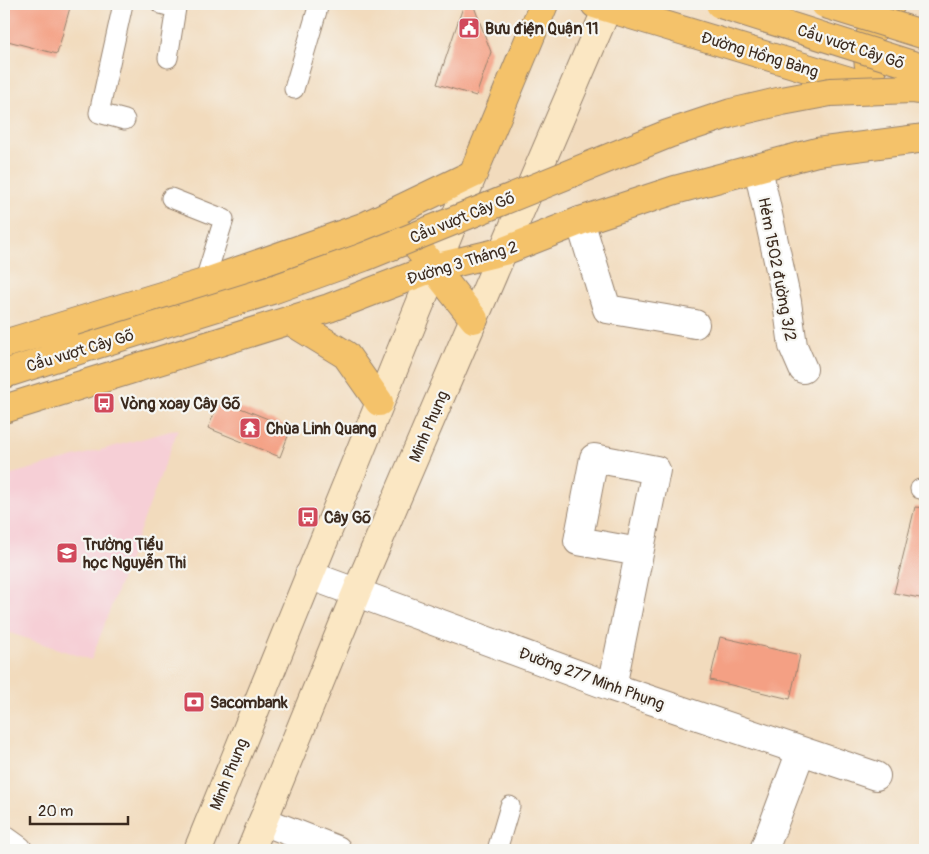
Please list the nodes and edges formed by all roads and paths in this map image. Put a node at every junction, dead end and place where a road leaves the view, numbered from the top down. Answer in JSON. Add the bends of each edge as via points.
{"nodes":[{"id":1,"x":123,"y":4,"type":"edge"},
{"id":2,"x":161,"y":4,"type":"edge"},
{"id":3,"x":319,"y":4,"type":"edge"},
{"id":4,"x":544,"y":4,"type":"edge"},
{"id":5,"x":720,"y":4,"type":"edge"},
{"id":6,"x":825,"y":4,"type":"edge"},
{"id":7,"x":892,"y":4,"type":"edge"},
{"id":8,"x":604,"y":5,"type":"edge"},
{"id":9,"x":925,"y":35,"type":"edge"},
{"id":10,"x":168,"y":58,"type":"dead end"},
{"id":11,"x":925,"y":69,"type":"edge"},
{"id":12,"x":294,"y":89,"type":"dead end"},
{"id":13,"x":876,"y":89,"type":"junction"},
{"id":14,"x":925,"y":91,"type":"edge"},
{"id":15,"x":925,"y":104,"type":"edge"},
{"id":16,"x":124,"y":120,"type":"dead end"},
{"id":17,"x":925,"y":138,"type":"edge"},
{"id":18,"x":758,"y":168,"type":"junction"},
{"id":19,"x":473,"y":174,"type":"junction"},
{"id":20,"x":171,"y":198,"type":"dead end"},
{"id":21,"x":380,"y":220,"type":"junction"},
{"id":22,"x":580,"y":221,"type":"junction"},
{"id":23,"x":504,"y":251,"type":"junction"},
{"id":24,"x":433,"y":268,"type":"junction"},
{"id":25,"x":204,"y":282,"type":"junction"},
{"id":26,"x":474,"y":319,"type":"junction"},
{"id":27,"x":289,"y":320,"type":"junction"},
{"id":28,"x":695,"y":324,"type":"dead end"},
{"id":29,"x":4,"y":344,"type":"edge"},
{"id":30,"x":803,"y":369,"type":"dead end"},
{"id":31,"x":4,"y":374,"type":"edge"},
{"id":32,"x":379,"y":402,"type":"junction"},
{"id":33,"x":4,"y":409,"type":"edge"},
{"id":34,"x":640,"y":552,"type":"dead end"},
{"id":35,"x":309,"y":575,"type":"junction"},
{"id":36,"x":357,"y":592,"type":"junction"},
{"id":37,"x":612,"y":687,"type":"junction"},
{"id":38,"x":801,"y":751,"type":"junction"},
{"id":39,"x":876,"y":776,"type":"dead end"},
{"id":40,"x":510,"y":806,"type":"dead end"},
{"id":41,"x":262,"y":821,"type":"junction"},
{"id":42,"x":4,"y":840,"type":"edge"},
{"id":43,"x":18,"y":850,"type":"edge"},
{"id":44,"x":198,"y":850,"type":"edge"},
{"id":45,"x":251,"y":850,"type":"edge"},
{"id":46,"x":337,"y":850,"type":"edge"},
{"id":47,"x":497,"y":850,"type":"edge"},
{"id":48,"x":764,"y":850,"type":"edge"}],
"edges":[{"from":1,"to":16,"type":"lane","via":[[99,113]]},
{"from":2,"to":10,"type":"lane","via":[[176,8]]},
{"from":3,"to":12,"type":"lane"},
{"from":4,"to":19,"type":"main road","name":"Minh Phụng"},
{"from":5,"to":11,"type":"main road","name":"Cầu vượt Cây Gõ","bridge":true},
{"from":6,"to":9,"type":"main road","name":"Cầu vượt Cây Gõ","bridge":true},
{"from":7,"to":13,"type":"main road","via":[[874,25],[868,42],[869,67]]},
{"from":8,"to":13,"type":"main road","name":"Đường Hồng Bàng"},
{"from":8,"to":23,"type":"main road","name":"Minh Phụng"},
{"from":13,"to":15,"type":"main road","name":"Đường Hồng Bàng"},
{"from":14,"to":31,"type":"main road","name":"Cầu vượt Cây Gõ","bridge":true,"via":[[830,92],[731,113],[668,134],[364,258]]},
{"from":17,"to":18,"type":"main road","name":"Đường 3 Tháng 2","via":[[817,152]]},
{"from":18,"to":22,"type":"main road","name":"Đường 3 Tháng 2","via":[[675,190]]},
{"from":18,"to":30,"type":"street","name":"Hẻm 1502 đường 3/2","via":[[793,346]]},
{"from":19,"to":21,"type":"main road"},
{"from":19,"to":24,"type":"main road","name":"Minh Phụng"},
{"from":20,"to":25,"type":"lane","via":[[224,219]]},
{"from":21,"to":24,"type":"main road","via":[[414,243]]},
{"from":21,"to":25,"type":"main road"},
{"from":22,"to":23,"type":"main road","name":"Đường 3 Tháng 2"},
{"from":22,"to":28,"type":"street","via":[[607,309]]},
{"from":23,"to":24,"type":"main road","name":"Đường 3 Tháng 2"},
{"from":23,"to":26,"type":"main road","name":"Minh Phụng"},
{"from":24,"to":26,"type":"main road"},
{"from":24,"to":27,"type":"main road","name":"Đường 3 Tháng 2"},
{"from":24,"to":32,"type":"main road","name":"Minh Phụng"},
{"from":25,"to":29,"type":"main road"},
{"from":26,"to":36,"type":"main road","name":"Minh Phụng"},
{"from":27,"to":32,"type":"main road","via":[[346,355]]},
{"from":27,"to":33,"type":"main road","name":"Đường 3 Tháng 2"},
{"from":32,"to":35,"type":"main road","name":"Minh Phụng"},
{"from":34,"to":37,"type":"street"},
{"from":35,"to":36,"type":"street","name":"Đường 277 Minh Phụng"},
{"from":35,"to":44,"type":"main road","name":"Minh Phụng"},
{"from":36,"to":37,"type":"street","name":"Đường 277 Minh Phụng"},
{"from":36,"to":41,"type":"main road","name":"Minh Phụng"},
{"from":37,"to":38,"type":"street","name":"Đường 277 Minh Phụng"},
{"from":38,"to":39,"type":"street","name":"Đường 277 Minh Phụng"},
{"from":38,"to":48,"type":"street"},
{"from":40,"to":47,"type":"lane"},
{"from":41,"to":45,"type":"main road","name":"Minh Phụng"},
{"from":41,"to":46,"type":"street"},
{"from":42,"to":43,"type":"street"}]}
